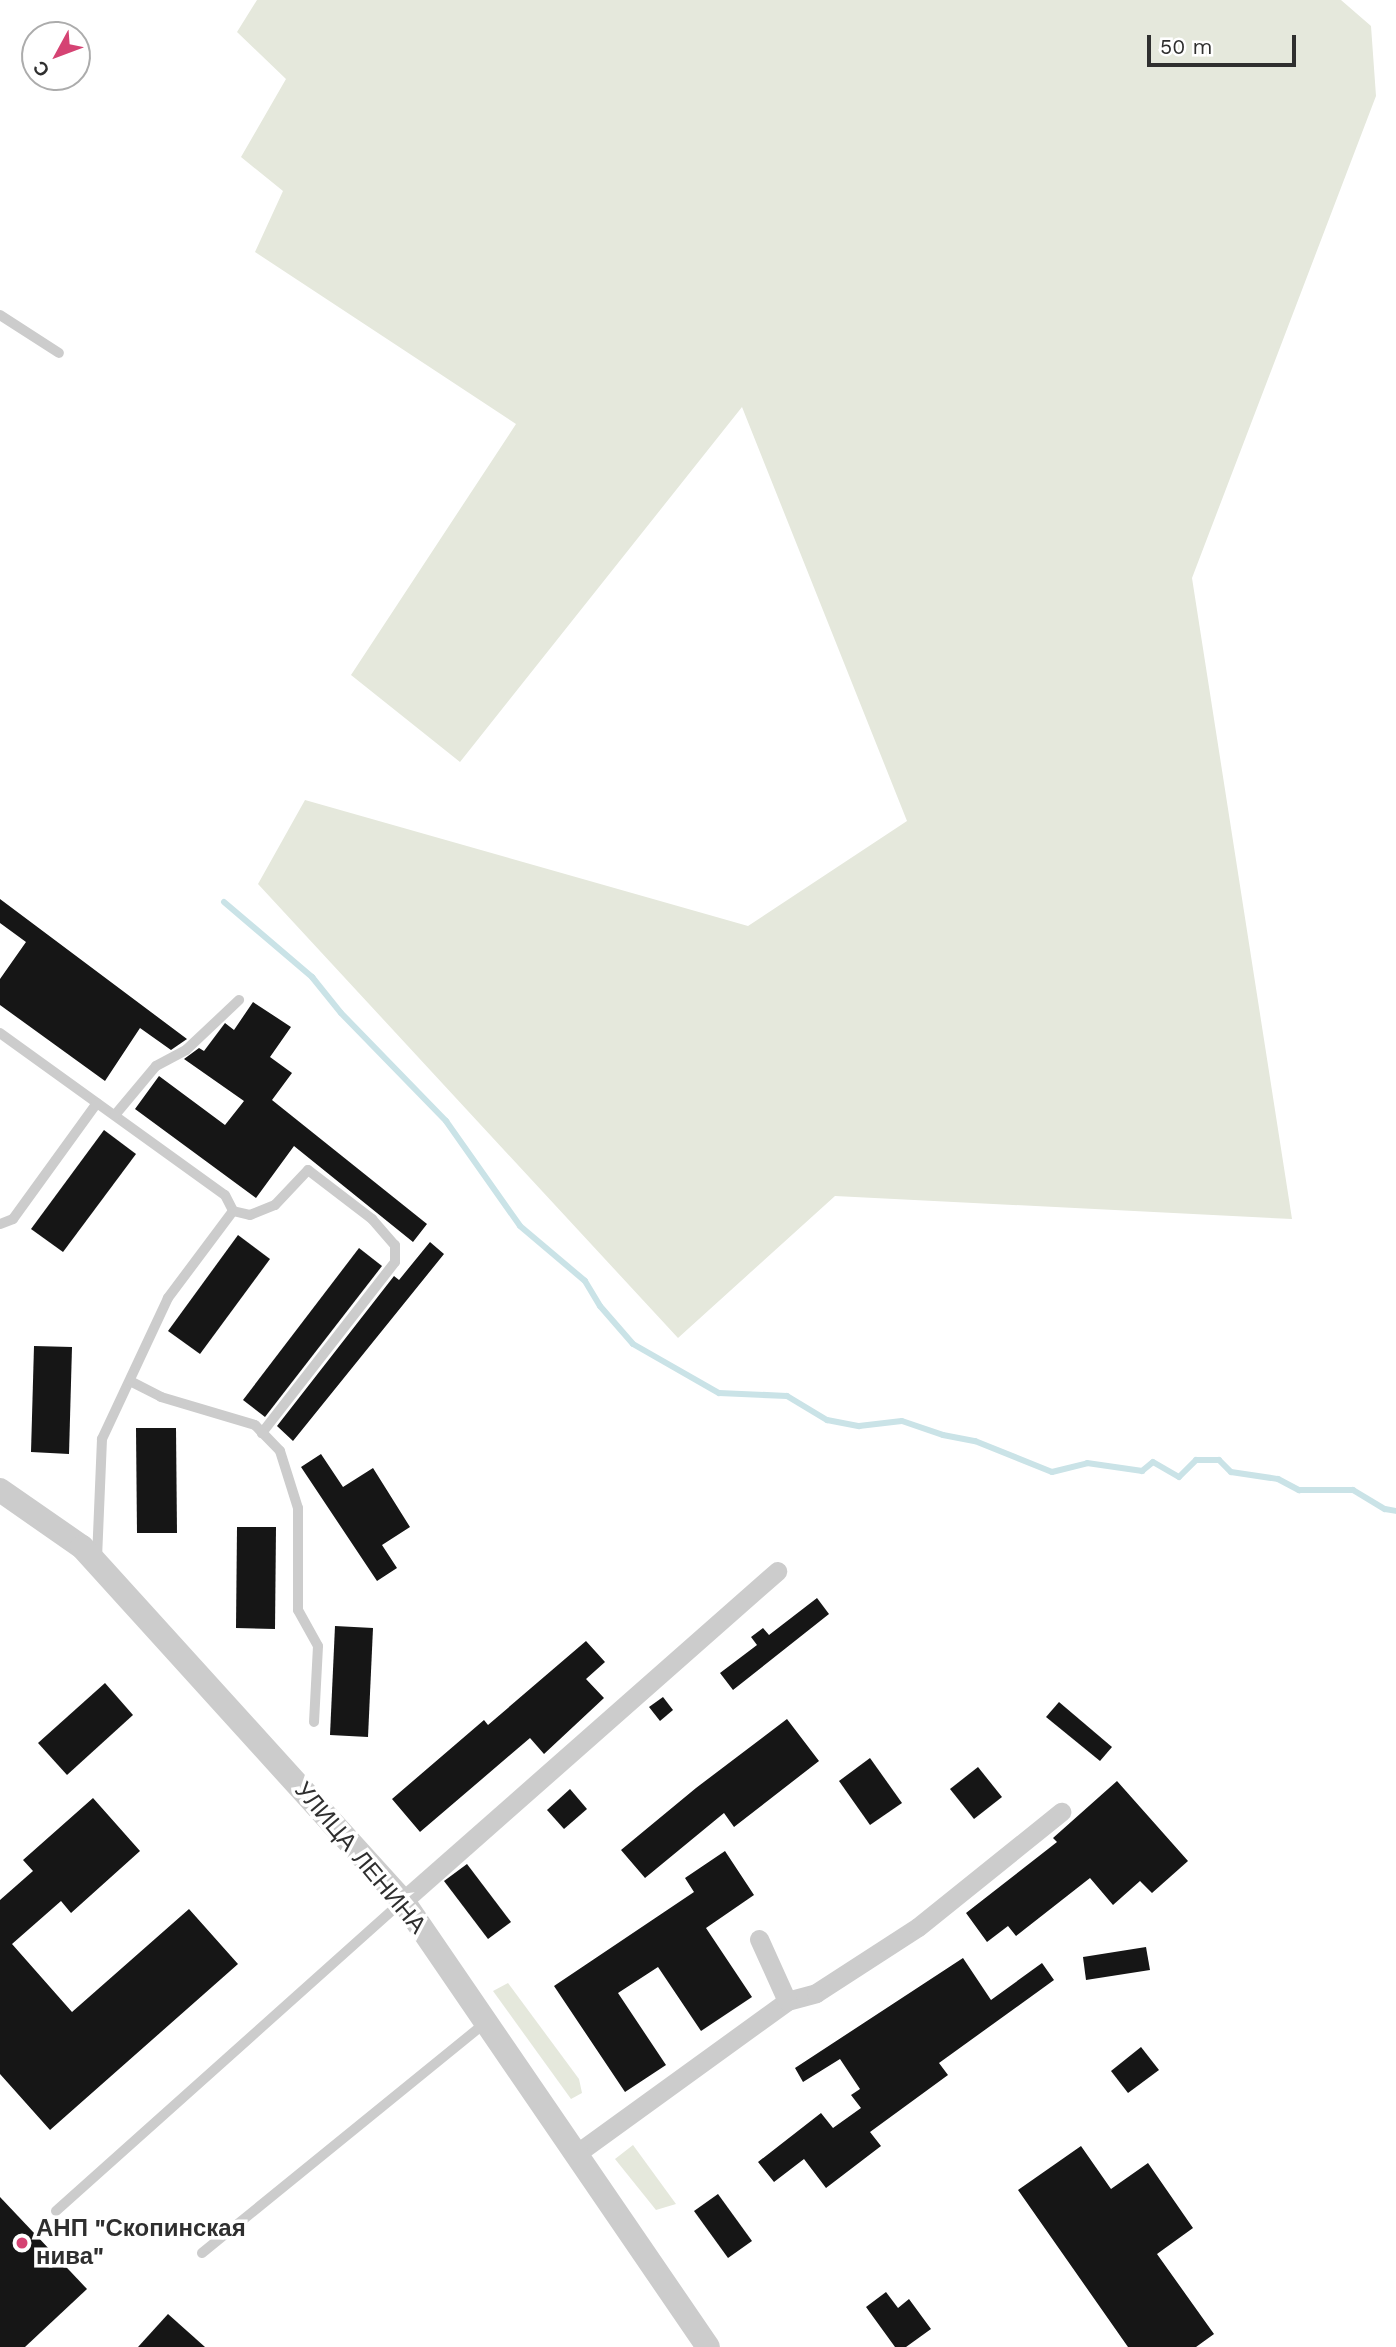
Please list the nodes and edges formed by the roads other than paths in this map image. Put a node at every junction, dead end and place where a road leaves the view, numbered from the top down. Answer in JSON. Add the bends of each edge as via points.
{"nodes":[{"id":1,"x":0,"y":316,"type":"edge"},
{"id":2,"x":59,"y":353,"type":"dead end"},
{"id":3,"x":239,"y":1000,"type":"dead end"},
{"id":4,"x":0,"y":1033,"type":"edge"},
{"id":5,"x":97,"y":1103,"type":"junction"},
{"id":6,"x":115,"y":1115,"type":"junction"},
{"id":7,"x":233,"y":1211,"type":"junction"},
{"id":8,"x":0,"y":1224,"type":"edge"},
{"id":9,"x":130,"y":1381,"type":"junction"},
{"id":10,"x":262,"y":1433,"type":"junction"},
{"id":11,"x":0,"y":1490,"type":"edge"},
{"id":12,"x":97,"y":1564,"type":"junction"},
{"id":13,"x":778,"y":1571,"type":"dead end"},
{"id":14,"x":314,"y":1723,"type":"dead end"},
{"id":15,"x":1061,"y":1812,"type":"dead end"},
{"id":16,"x":403,"y":1901,"type":"junction"},
{"id":17,"x":759,"y":1938,"type":"dead end"},
{"id":18,"x":787,"y":2001,"type":"junction"},
{"id":19,"x":486,"y":2022,"type":"junction"},
{"id":20,"x":576,"y":2154,"type":"junction"},
{"id":21,"x":56,"y":2211,"type":"dead end"},
{"id":22,"x":202,"y":2253,"type":"dead end"},
{"id":23,"x":708,"y":2347,"type":"edge"}],
"edges":[{"from":1,"to":2,"type":"lane"},
{"from":3,"to":6,"type":"lane","via":[[186,1050],[156,1066]]},
{"from":4,"to":5,"type":"lane"},
{"from":5,"to":6,"type":"lane"},
{"from":5,"to":8,"type":"lane","via":[[13,1219]]},
{"from":6,"to":7,"type":"lane","via":[[225,1195]]},
{"from":7,"to":9,"type":"lane","via":[[168,1298]]},
{"from":7,"to":10,"type":"lane","via":[[250,1215],[275,1205],[308,1170],[372,1219],[395,1245],[395,1262]]},
{"from":9,"to":10,"type":"lane","via":[[161,1397],[255,1425]]},
{"from":9,"to":12,"type":"lane","via":[[103,1439]]},
{"from":10,"to":14,"type":"lane","via":[[280,1451],[298,1508],[298,1610],[318,1646]]},
{"from":11,"to":12,"type":"street","name":"УЛИЦА ЛЕНИНА","via":[[82,1547]]},
{"from":12,"to":16,"type":"street","name":"УЛИЦА ЛЕНИНА"},
{"from":13,"to":16,"type":"street"},
{"from":15,"to":18,"type":"street","via":[[919,1927],[816,1993]]},
{"from":16,"to":19,"type":"street","name":"УЛИЦА ЛЕНИНА"},
{"from":16,"to":21,"type":"lane"},
{"from":17,"to":18,"type":"street"},
{"from":18,"to":20,"type":"street"},
{"from":19,"to":20,"type":"street","name":"УЛИЦА ЛЕНИНА"},
{"from":19,"to":22,"type":"lane"},
{"from":20,"to":23,"type":"street","name":"УЛИЦА ЛЕНИНА"}]}
